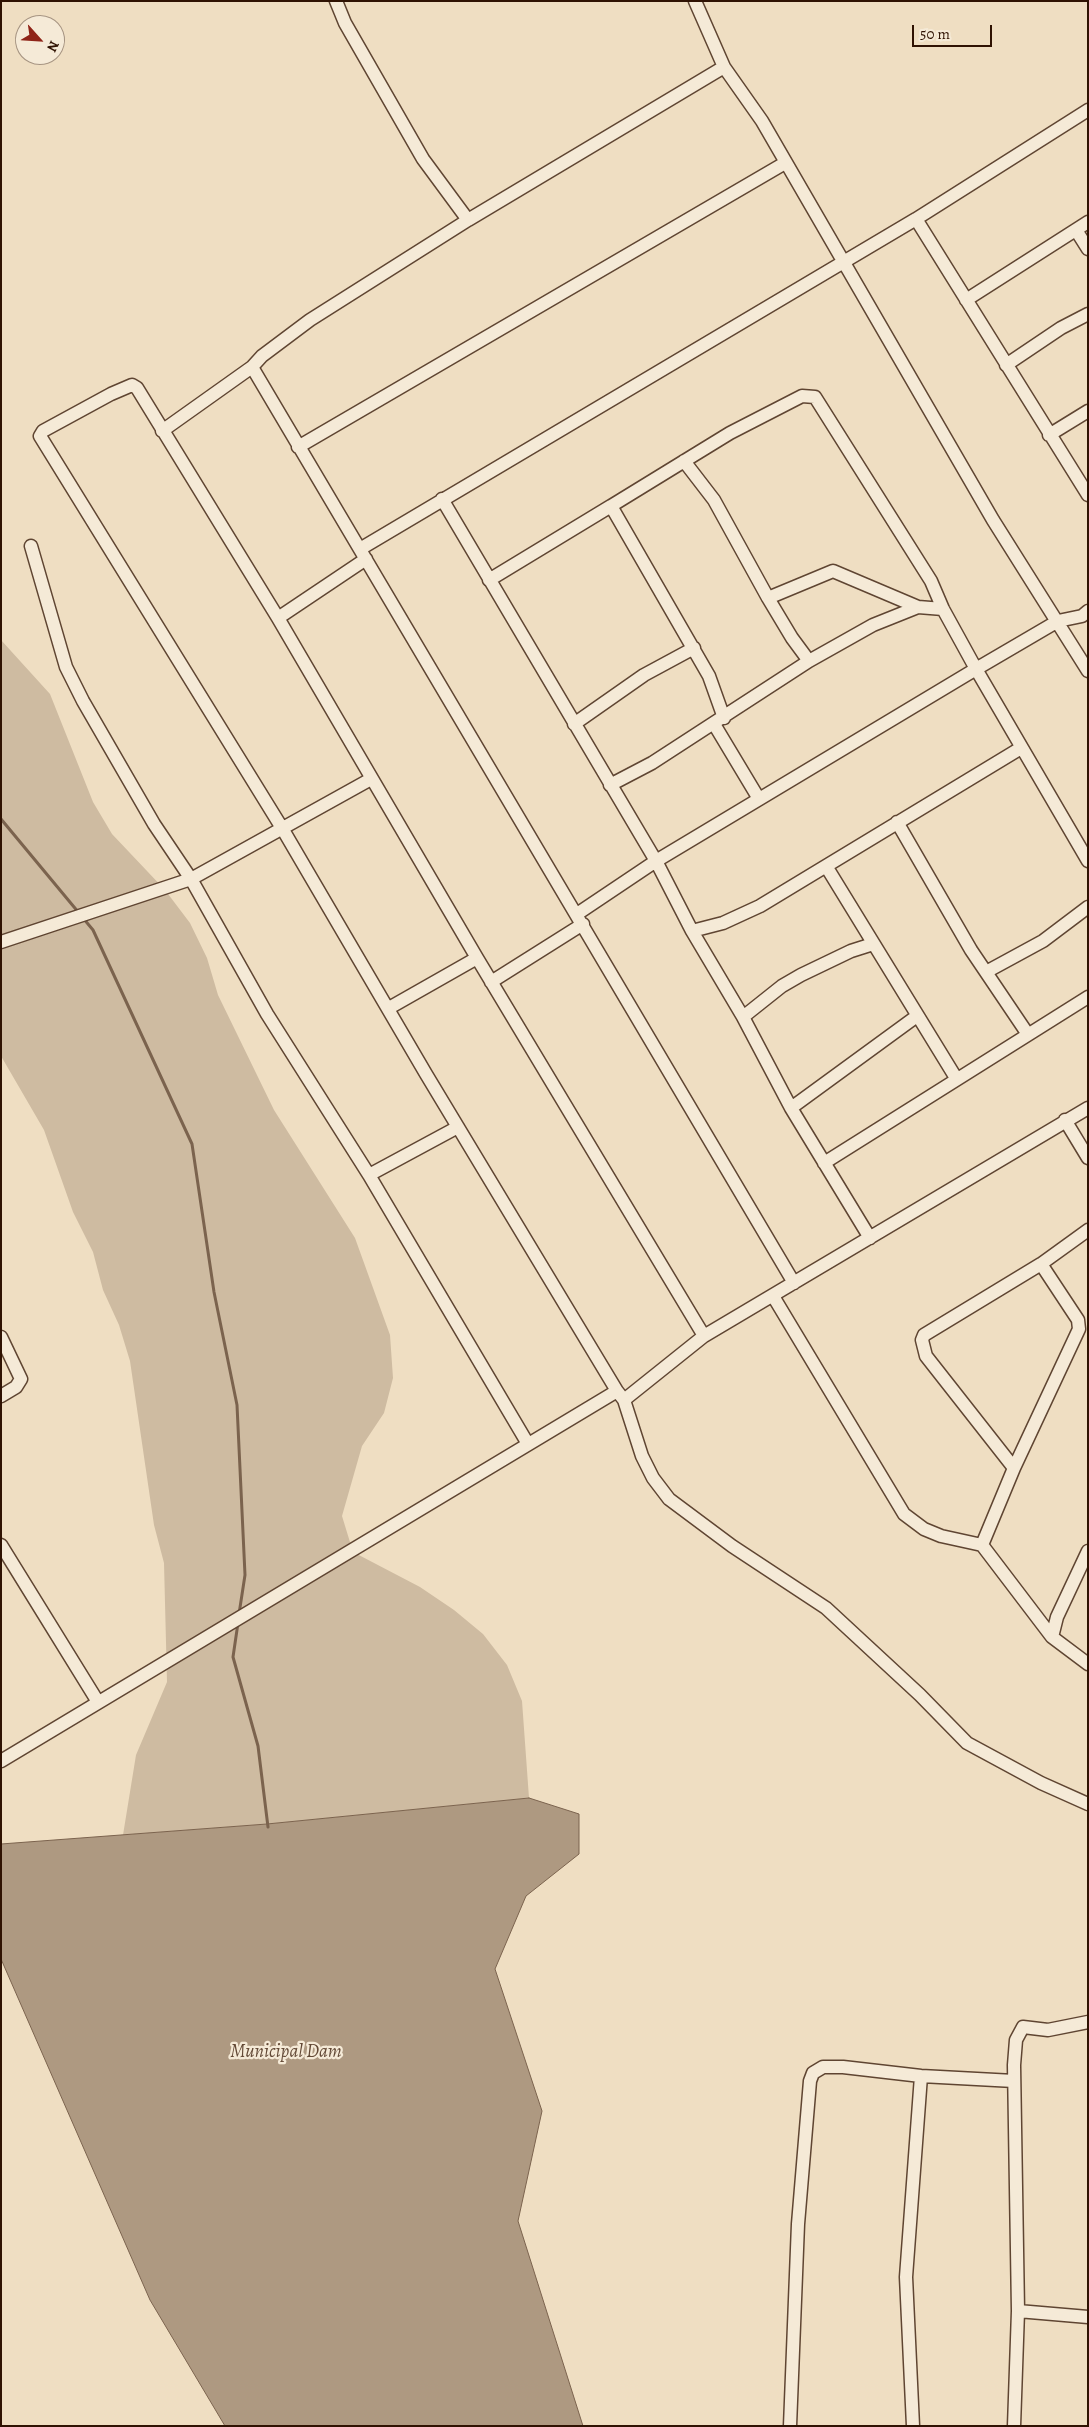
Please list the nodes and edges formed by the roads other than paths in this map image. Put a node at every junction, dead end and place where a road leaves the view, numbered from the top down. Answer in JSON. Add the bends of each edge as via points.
{"nodes":[{"id":1,"x":336,"y":1,"type":"edge"},
{"id":2,"x":695,"y":1,"type":"edge"},
{"id":3,"x":724,"y":67,"type":"junction"},
{"id":4,"x":1088,"y":110,"type":"edge"},
{"id":5,"x":784,"y":163,"type":"junction"},
{"id":6,"x":916,"y":219,"type":"junction"},
{"id":7,"x":468,"y":220,"type":"junction"},
{"id":8,"x":1088,"y":222,"type":"edge"},
{"id":9,"x":1076,"y":230,"type":"junction"},
{"id":10,"x":1088,"y":249,"type":"edge"},
{"id":11,"x":845,"y":261,"type":"junction"},
{"id":12,"x":966,"y":300,"type":"junction"},
{"id":13,"x":1088,"y":314,"type":"edge"},
{"id":14,"x":1006,"y":365,"type":"junction"},
{"id":15,"x":252,"y":367,"type":"junction"},
{"id":16,"x":1088,"y":411,"type":"edge"},
{"id":17,"x":162,"y":431,"type":"junction"},
{"id":18,"x":1049,"y":434,"type":"junction"},
{"id":19,"x":298,"y":447,"type":"junction"},
{"id":20,"x":684,"y":461,"type":"junction"},
{"id":21,"x":1088,"y":495,"type":"edge"},
{"id":22,"x":442,"y":499,"type":"junction"},
{"id":23,"x":610,"y":506,"type":"junction"},
{"id":24,"x":31,"y":546,"type":"dead end"},
{"id":25,"x":363,"y":554,"type":"junction"},
{"id":26,"x":489,"y":580,"type":"junction"},
{"id":27,"x":768,"y":598,"type":"junction"},
{"id":28,"x":918,"y":607,"type":"junction"},
{"id":29,"x":943,"y":609,"type":"junction"},
{"id":30,"x":1088,"y":611,"type":"edge"},
{"id":31,"x":278,"y":618,"type":"junction"},
{"id":32,"x":1058,"y":621,"type":"junction"},
{"id":33,"x":694,"y":648,"type":"junction"},
{"id":34,"x":809,"y":661,"type":"junction"},
{"id":35,"x":976,"y":669,"type":"junction"},
{"id":36,"x":1088,"y":671,"type":"edge"},
{"id":37,"x":719,"y":721,"type":"junction"},
{"id":38,"x":574,"y":724,"type":"junction"},
{"id":39,"x":1021,"y":748,"type":"junction"},
{"id":40,"x":371,"y":779,"type":"junction"},
{"id":41,"x":610,"y":785,"type":"junction"},
{"id":42,"x":759,"y":799,"type":"junction"},
{"id":43,"x":897,"y":822,"type":"junction"},
{"id":44,"x":282,"y":828,"type":"junction"},
{"id":45,"x":656,"y":861,"type":"junction"},
{"id":46,"x":1088,"y":861,"type":"edge"},
{"id":47,"x":826,"y":866,"type":"junction"},
{"id":48,"x":190,"y":879,"type":"junction"},
{"id":49,"x":1088,"y":907,"type":"edge"},
{"id":50,"x":580,"y":919,"type":"junction"},
{"id":51,"x":692,"y":931,"type":"junction"},
{"id":52,"x":1,"y":942,"type":"edge"},
{"id":53,"x":873,"y":944,"type":"junction"},
{"id":54,"x":477,"y":958,"type":"junction"},
{"id":55,"x":986,"y":972,"type":"junction"},
{"id":56,"x":491,"y":982,"type":"junction"},
{"id":57,"x":1088,"y":997,"type":"edge"},
{"id":58,"x":389,"y":1008,"type":"junction"},
{"id":59,"x":917,"y":1016,"type":"junction"},
{"id":60,"x":743,"y":1017,"type":"junction"},
{"id":61,"x":1027,"y":1033,"type":"junction"},
{"id":62,"x":956,"y":1078,"type":"junction"},
{"id":63,"x":791,"y":1108,"type":"junction"},
{"id":64,"x":1088,"y":1108,"type":"edge"},
{"id":65,"x":1065,"y":1120,"type":"junction"},
{"id":66,"x":458,"y":1127,"type":"junction"},
{"id":67,"x":1088,"y":1158,"type":"edge"},
{"id":68,"x":824,"y":1163,"type":"junction"},
{"id":69,"x":369,"y":1175,"type":"junction"},
{"id":70,"x":1088,"y":1230,"type":"edge"},
{"id":71,"x":870,"y":1238,"type":"junction"},
{"id":72,"x":1041,"y":1264,"type":"junction"},
{"id":73,"x":794,"y":1283,"type":"junction"},
{"id":74,"x":773,"y":1296,"type":"junction"},
{"id":75,"x":704,"y":1336,"type":"junction"},
{"id":76,"x":1,"y":1337,"type":"edge"},
{"id":77,"x":620,"y":1395,"type":"junction"},
{"id":78,"x":1,"y":1396,"type":"edge"},
{"id":79,"x":528,"y":1444,"type":"junction"},
{"id":80,"x":1014,"y":1468,"type":"junction"},
{"id":81,"x":982,"y":1544,"type":"junction"},
{"id":82,"x":1,"y":1545,"type":"edge"},
{"id":83,"x":1088,"y":1551,"type":"edge"},
{"id":84,"x":1052,"y":1637,"type":"junction"},
{"id":85,"x":1088,"y":1664,"type":"edge"},
{"id":86,"x":98,"y":1702,"type":"junction"},
{"id":87,"x":1,"y":1761,"type":"edge"},
{"id":88,"x":1088,"y":1804,"type":"edge"},
{"id":89,"x":1088,"y":2022,"type":"edge"},
{"id":90,"x":921,"y":2076,"type":"junction"},
{"id":91,"x":1014,"y":2081,"type":"junction"},
{"id":92,"x":1018,"y":2311,"type":"junction"},
{"id":93,"x":1088,"y":2317,"type":"edge"},
{"id":94,"x":790,"y":2426,"type":"edge"},
{"id":95,"x":913,"y":2426,"type":"edge"},
{"id":96,"x":1014,"y":2426,"type":"edge"}],
"edges":[{"from":1,"to":7,"type":"street","via":[[345,23],[423,159]]},
{"from":2,"to":3,"type":"street"},
{"from":3,"to":5,"type":"street","via":[[762,121]]},
{"from":3,"to":7,"type":"street"},
{"from":4,"to":6,"type":"street"},
{"from":5,"to":11,"type":"street"},
{"from":5,"to":19,"type":"street"},
{"from":6,"to":11,"type":"street"},
{"from":6,"to":12,"type":"street"},
{"from":7,"to":15,"type":"street","via":[[297,329]]},
{"from":8,"to":9,"type":"street"},
{"from":9,"to":10,"type":"street"},
{"from":9,"to":12,"type":"street"},
{"from":11,"to":22,"type":"street"},
{"from":11,"to":32,"type":"street","via":[[993,520]]},
{"from":12,"to":14,"type":"street"},
{"from":13,"to":14,"type":"street"},
{"from":14,"to":18,"type":"street"},
{"from":15,"to":17,"type":"street"},
{"from":15,"to":19,"type":"street"},
{"from":16,"to":18,"type":"street"},
{"from":17,"to":31,"type":"street"},
{"from":17,"to":44,"type":"street","via":[[137,388],[132,385],[43,431],[40,436]]},
{"from":18,"to":21,"type":"street"},
{"from":19,"to":25,"type":"street"},
{"from":20,"to":23,"type":"street"},
{"from":20,"to":27,"type":"street","via":[[714,500]]},
{"from":20,"to":29,"type":"street","via":[[802,396],[815,397],[931,581]]},
{"from":22,"to":25,"type":"street"},
{"from":22,"to":26,"type":"street"},
{"from":23,"to":26,"type":"street"},
{"from":23,"to":33,"type":"street"},
{"from":24,"to":48,"type":"street","via":[[66,667],[154,824]]},
{"from":25,"to":31,"type":"street"},
{"from":25,"to":50,"type":"street"},
{"from":26,"to":38,"type":"street"},
{"from":27,"to":28,"type":"street","via":[[833,571]]},
{"from":27,"to":34,"type":"street"},
{"from":28,"to":29,"type":"street"},
{"from":28,"to":34,"type":"street","via":[[872,625]]},
{"from":29,"to":35,"type":"street"},
{"from":30,"to":32,"type":"street","via":[[1082,616]]},
{"from":31,"to":40,"type":"street"},
{"from":32,"to":35,"type":"street"},
{"from":32,"to":36,"type":"street"},
{"from":33,"to":37,"type":"street","via":[[709,676]]},
{"from":33,"to":38,"type":"street","via":[[644,675]]},
{"from":34,"to":37,"type":"street"},
{"from":35,"to":39,"type":"street"},
{"from":35,"to":42,"type":"street"},
{"from":37,"to":41,"type":"street","via":[[652,764]]},
{"from":37,"to":42,"type":"street"},
{"from":38,"to":41,"type":"street"},
{"from":39,"to":43,"type":"street"},
{"from":39,"to":46,"type":"street"},
{"from":40,"to":44,"type":"street"},
{"from":40,"to":54,"type":"street"},
{"from":41,"to":45,"type":"street"},
{"from":42,"to":45,"type":"street"},
{"from":43,"to":47,"type":"street"},
{"from":43,"to":55,"type":"street"},
{"from":44,"to":48,"type":"street"},
{"from":44,"to":58,"type":"street"},
{"from":45,"to":50,"type":"street"},
{"from":45,"to":51,"type":"street"},
{"from":47,"to":51,"type":"street","via":[[760,906],[723,923]]},
{"from":47,"to":53,"type":"street"},
{"from":48,"to":52,"type":"street"},
{"from":48,"to":69,"type":"street","via":[[268,1014]]},
{"from":49,"to":55,"type":"street","via":[[1043,941]]},
{"from":50,"to":56,"type":"street"},
{"from":50,"to":73,"type":"street"},
{"from":51,"to":60,"type":"street"},
{"from":53,"to":59,"type":"street"},
{"from":53,"to":60,"type":"street","via":[[851,951],[782,986]]},
{"from":54,"to":56,"type":"street"},
{"from":54,"to":58,"type":"street"},
{"from":55,"to":61,"type":"street"},
{"from":56,"to":75,"type":"street"},
{"from":57,"to":61,"type":"street"},
{"from":58,"to":66,"type":"street"},
{"from":59,"to":62,"type":"street"},
{"from":59,"to":63,"type":"street"},
{"from":60,"to":63,"type":"street"},
{"from":61,"to":62,"type":"street"},
{"from":62,"to":68,"type":"street"},
{"from":63,"to":68,"type":"street"},
{"from":64,"to":65,"type":"street"},
{"from":65,"to":67,"type":"street"},
{"from":65,"to":71,"type":"street"},
{"from":66,"to":69,"type":"street"},
{"from":66,"to":77,"type":"street"},
{"from":68,"to":71,"type":"street"},
{"from":69,"to":79,"type":"street"},
{"from":70,"to":72,"type":"street"},
{"from":71,"to":73,"type":"street"},
{"from":72,"to":80,"type":"street","via":[[1078,1320],[1079,1329]]},
{"from":72,"to":80,"type":"street","via":[[929,1330],[922,1340],[926,1356]]},
{"from":73,"to":74,"type":"street"},
{"from":74,"to":75,"type":"street"},
{"from":74,"to":81,"type":"street","via":[[904,1514],[924,1529]]},
{"from":75,"to":77,"type":"street"},
{"from":76,"to":78,"type":"street","via":[[21,1379],[16,1387]]},
{"from":77,"to":79,"type":"street"},
{"from":77,"to":88,"type":"street","via":[[642,1456],[669,1499],[732,1546],[826,1608],[920,1695],[967,1744]]},
{"from":79,"to":86,"type":"street"},
{"from":80,"to":81,"type":"street"},
{"from":81,"to":84,"type":"street"},
{"from":82,"to":86,"type":"street"},
{"from":83,"to":84,"type":"street","via":[[1057,1617]]},
{"from":84,"to":85,"type":"street"},
{"from":86,"to":87,"type":"street"},
{"from":89,"to":91,"type":"street","via":[[1048,2030],[1023,2027],[1016,2040]]},
{"from":90,"to":91,"type":"street"},
{"from":90,"to":94,"type":"street","via":[[870,2068],[823,2067],[816,2069],[811,2076],[798,2224]]},
{"from":90,"to":95,"type":"street","via":[[906,2277]]},
{"from":91,"to":92,"type":"street"},
{"from":92,"to":93,"type":"street"},
{"from":92,"to":96,"type":"street"}]}
